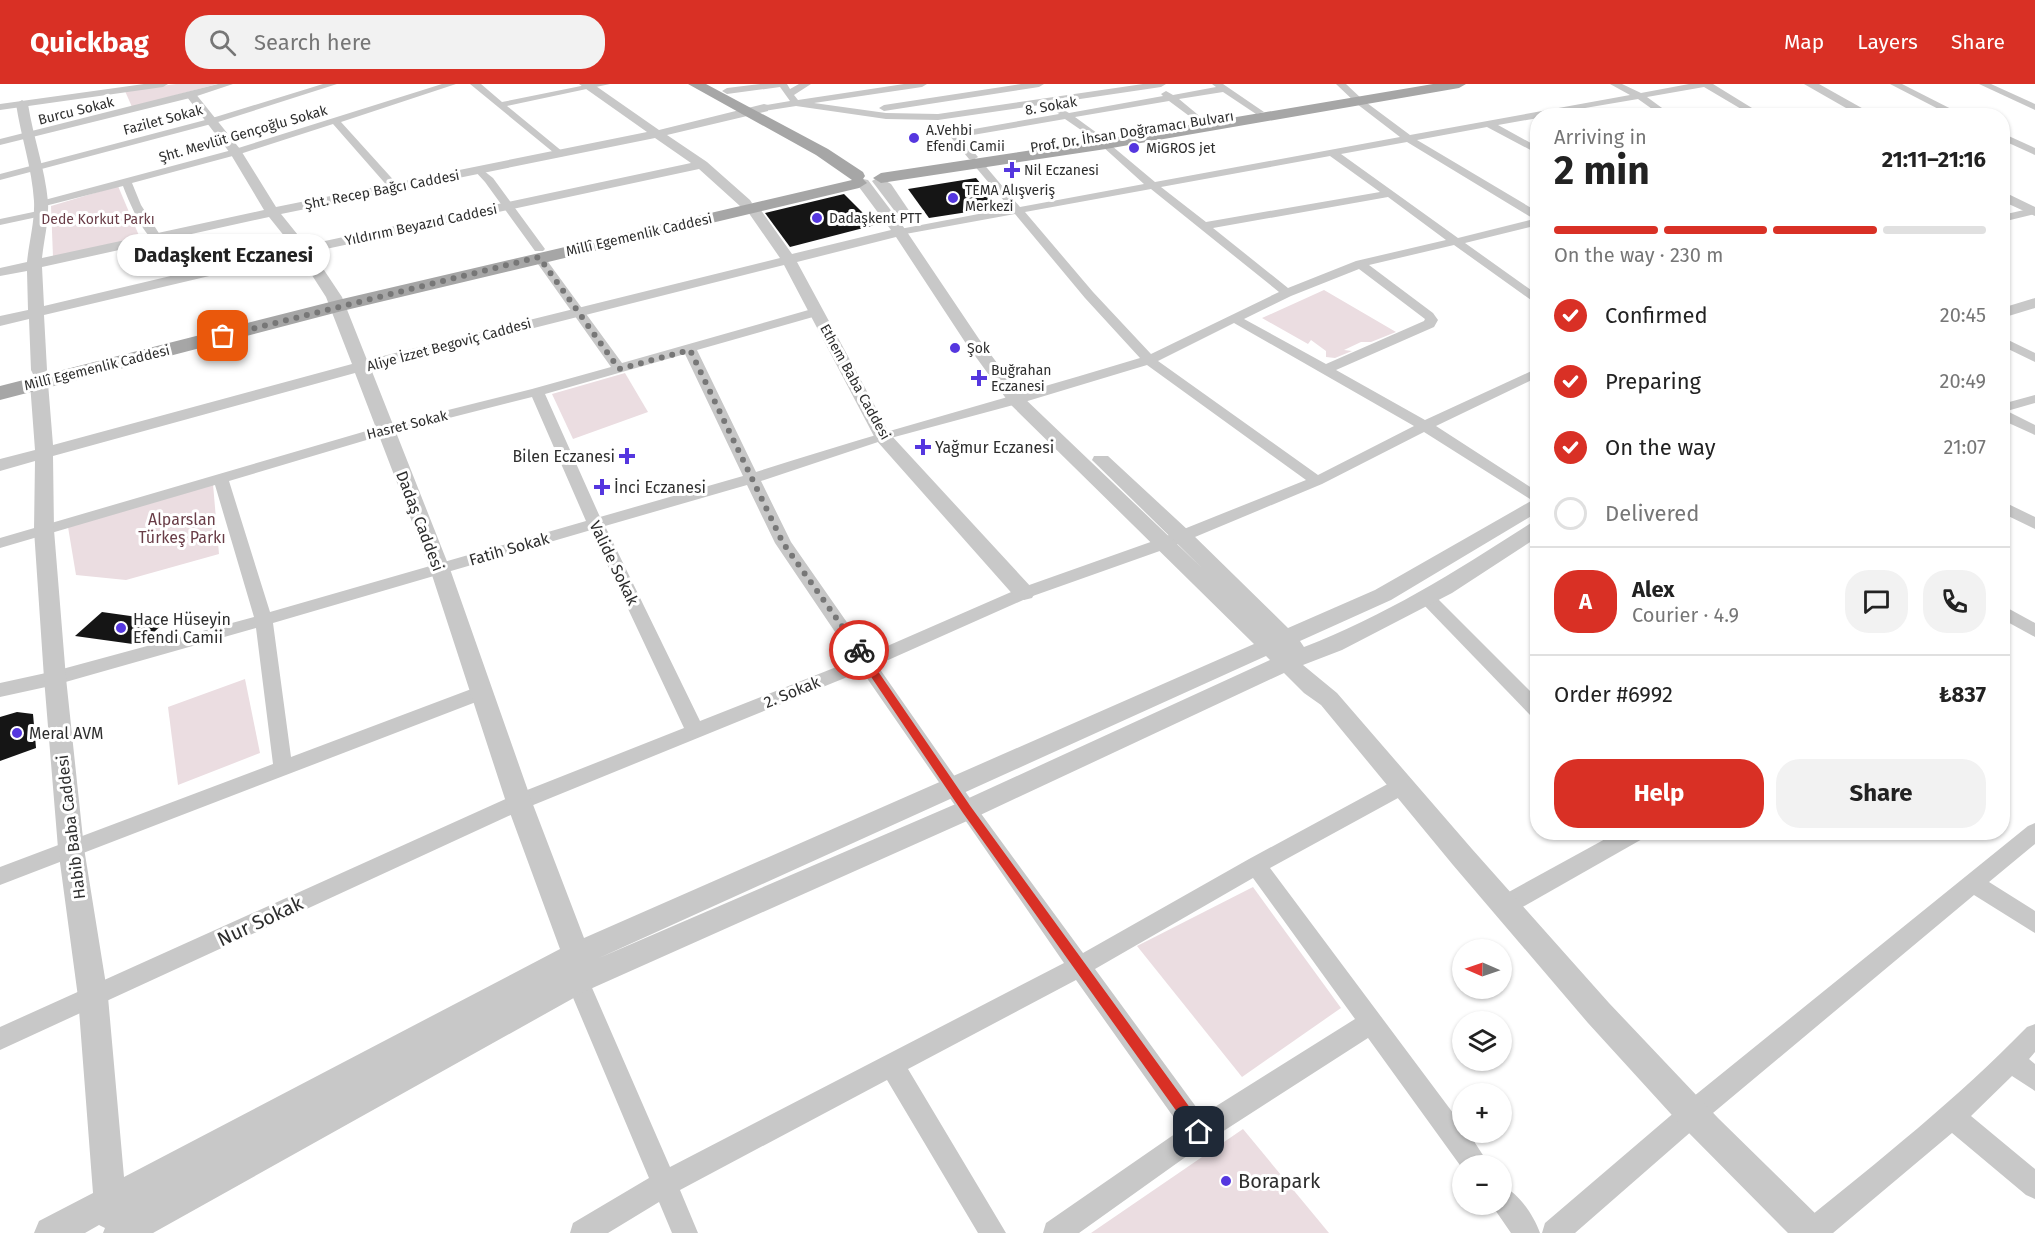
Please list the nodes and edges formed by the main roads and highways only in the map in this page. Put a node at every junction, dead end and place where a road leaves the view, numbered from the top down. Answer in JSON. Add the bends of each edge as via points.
{"nodes":[{"id":1,"x":695,"y":84,"type":"edge"},
{"id":2,"x":1421,"y":84,"type":"edge"},
{"id":3,"x":1459,"y":84,"type":"edge"},
{"id":4,"x":720,"y":87,"type":"edge"},
{"id":5,"x":1358,"y":99,"type":"junction"},
{"id":6,"x":1101,"y":141,"type":"junction"},
{"id":7,"x":868,"y":178,"type":"junction"},
{"id":8,"x":39,"y":377,"type":"junction"},
{"id":9,"x":0,"y":380,"type":"edge"},
{"id":10,"x":0,"y":393,"type":"edge"}],
"edges":[{"from":1,"to":7,"type":"main road"},
{"from":2,"to":5,"type":"main road","name":"Prof. Dr. İhsan Doğramacı Bulvarı"},
{"from":3,"to":5,"type":"main road","name":"Prof. Dr. İhsan Doğramacı Bulvarı"},
{"from":4,"to":7,"type":"main road","via":[[764,108]]},
{"from":5,"to":6,"type":"main road","name":"Prof. Dr. İhsan Doğramacı Bulvarı"},
{"from":5,"to":6,"type":"main road","name":"Prof. Dr. İhsan Doğramacı Bulvarı","via":[[1200,121]]},
{"from":6,"to":7,"type":"main road","name":"Prof. Dr. İhsan Doğramacı Bulvarı"},
{"from":7,"to":8,"type":"main road","name":"Millî Egemenlik Caddesi","via":[[539,253]]},
{"from":8,"to":9,"type":"main road","name":"Millî Egemenlik Caddesi"},
{"from":8,"to":10,"type":"main road","name":"Millî Egemenlik Caddesi"}]}
